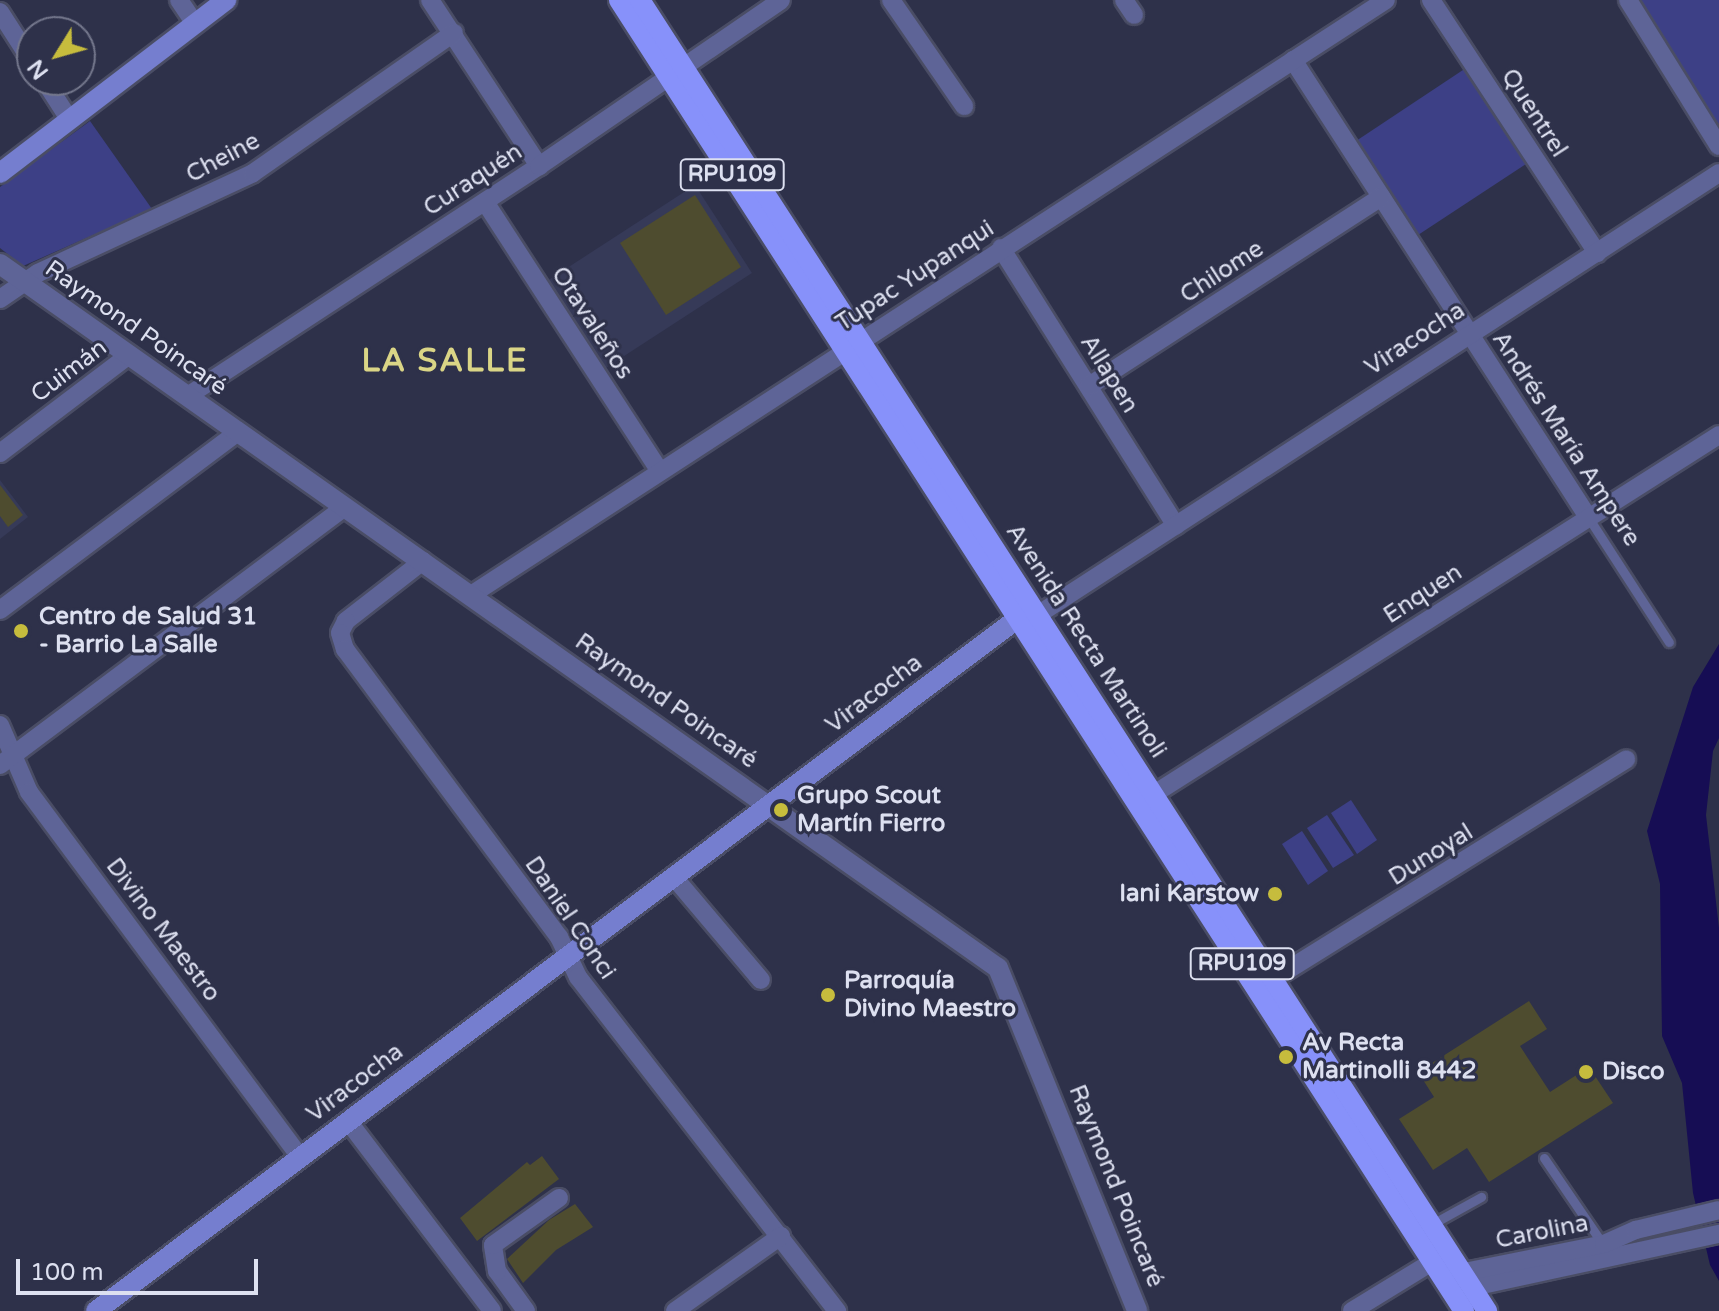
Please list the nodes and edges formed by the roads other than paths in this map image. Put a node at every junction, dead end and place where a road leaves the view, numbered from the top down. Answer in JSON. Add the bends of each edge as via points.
{"nodes":[{"id":1,"x":179,"y":0,"type":"edge"},
{"id":2,"x":226,"y":0,"type":"edge"},
{"id":3,"x":430,"y":0,"type":"edge"},
{"id":4,"x":619,"y":0,"type":"edge"},
{"id":5,"x":640,"y":0,"type":"edge"},
{"id":6,"x":781,"y":0,"type":"edge"},
{"id":7,"x":891,"y":0,"type":"edge"},
{"id":8,"x":1386,"y":0,"type":"edge"},
{"id":9,"x":1431,"y":0,"type":"edge"},
{"id":10,"x":1628,"y":0,"type":"edge"},
{"id":11,"x":0,"y":12,"type":"edge"},
{"id":12,"x":195,"y":24,"type":"junction"},
{"id":13,"x":454,"y":33,"type":"junction"},
{"id":14,"x":16,"y":37,"type":"edge"},
{"id":15,"x":1293,"y":60,"type":"junction"},
{"id":16,"x":675,"y":71,"type":"junction"},
{"id":17,"x":54,"y":96,"type":"edge"},
{"id":18,"x":964,"y":106,"type":"dead end"},
{"id":19,"x":69,"y":119,"type":"junction"},
{"id":20,"x":1719,"y":146,"type":"edge"},
{"id":21,"x":539,"y":166,"type":"junction"},
{"id":22,"x":0,"y":173,"type":"edge"},
{"id":23,"x":1719,"y":173,"type":"edge"},
{"id":24,"x":1381,"y":197,"type":"junction"},
{"id":25,"x":485,"y":202,"type":"junction"},
{"id":26,"x":1001,"y":248,"type":"junction"},
{"id":27,"x":1597,"y":253,"type":"junction"},
{"id":28,"x":0,"y":264,"type":"edge"},
{"id":29,"x":24,"y":281,"type":"junction"},
{"id":30,"x":0,"y":299,"type":"edge"},
{"id":31,"x":1470,"y":333,"type":"junction"},
{"id":32,"x":853,"y":344,"type":"junction"},
{"id":33,"x":129,"y":355,"type":"junction"},
{"id":34,"x":1089,"y":386,"type":"junction"},
{"id":35,"x":189,"y":395,"type":"junction"},
{"id":36,"x":238,"y":432,"type":"junction"},
{"id":37,"x":1719,"y":435,"type":"edge"},
{"id":38,"x":0,"y":453,"type":"edge"},
{"id":39,"x":659,"y":470,"type":"junction"},
{"id":40,"x":345,"y":507,"type":"junction"},
{"id":41,"x":1588,"y":517,"type":"junction"},
{"id":42,"x":1176,"y":526,"type":"junction"},
{"id":43,"x":423,"y":561,"type":"junction"},
{"id":44,"x":471,"y":595,"type":"junction"},
{"id":45,"x":0,"y":610,"type":"edge"},
{"id":46,"x":1030,"y":615,"type":"junction"},
{"id":47,"x":1669,"y":642,"type":"dead end"},
{"id":48,"x":0,"y":725,"type":"edge"},
{"id":49,"x":1626,"y":759,"type":"dead end"},
{"id":50,"x":6,"y":760,"type":"edge"},
{"id":51,"x":1154,"y":794,"type":"junction"},
{"id":52,"x":768,"y":805,"type":"junction"},
{"id":53,"x":673,"y":876,"type":"junction"},
{"id":54,"x":568,"y":954,"type":"junction"},
{"id":55,"x":761,"y":980,"type":"dead end"},
{"id":56,"x":1266,"y":983,"type":"junction"},
{"id":57,"x":348,"y":1121,"type":"junction"},
{"id":58,"x":300,"y":1157,"type":"junction"},
{"id":59,"x":1544,"y":1158,"type":"dead end"},
{"id":60,"x":1481,"y":1197,"type":"dead end"},
{"id":61,"x":559,"y":1198,"type":"dead end"},
{"id":62,"x":1719,"y":1210,"type":"edge"},
{"id":63,"x":1434,"y":1223,"type":"junction"},
{"id":64,"x":1719,"y":1234,"type":"edge"},
{"id":65,"x":781,"y":1236,"type":"junction"},
{"id":66,"x":1604,"y":1250,"type":"junction"},
{"id":67,"x":1454,"y":1274,"type":"junction"},
{"id":68,"x":102,"y":1309,"type":"edge"},
{"id":69,"x":492,"y":1311,"type":"edge"},
{"id":70,"x":526,"y":1311,"type":"edge"},
{"id":71,"x":675,"y":1311,"type":"edge"},
{"id":72,"x":837,"y":1311,"type":"edge"},
{"id":73,"x":1137,"y":1311,"type":"edge"},
{"id":74,"x":1352,"y":1311,"type":"edge"},
{"id":75,"x":1464,"y":1311,"type":"edge"},
{"id":76,"x":1487,"y":1311,"type":"edge"}],
"edges":[{"from":1,"to":12,"type":"street"},
{"from":2,"to":12,"type":"main road"},
{"from":3,"to":13,"type":"street"},
{"from":4,"to":16,"type":"main road","name":"Avenida Recta Martinoli","number":"RPU109"},
{"from":5,"to":16,"type":"main road","name":"Avenida Recta Martinoli","number":"RPU109"},
{"from":6,"to":16,"type":"street","name":"Curaquén"},
{"from":7,"to":18,"type":"street"},
{"from":8,"to":15,"type":"street","name":"Tupac Yupanqui"},
{"from":9,"to":27,"type":"street","name":"Quentrel"},
{"from":10,"to":20,"type":"street"},
{"from":11,"to":14,"type":"street"},
{"from":12,"to":19,"type":"main road"},
{"from":13,"to":21,"type":"street"},
{"from":13,"to":29,"type":"street","name":"Cheine","via":[[253,173]]},
{"from":15,"to":24,"type":"street","name":"Andrés María Ampere"},
{"from":15,"to":26,"type":"street","name":"Tupac Yupanqui"},
{"from":16,"to":21,"type":"street","name":"Curaquén"},
{"from":16,"to":32,"type":"main road","name":"Avenida Recta Martinoli","number":"RPU109"},
{"from":17,"to":19,"type":"street"},
{"from":19,"to":22,"type":"main road"},
{"from":21,"to":25,"type":"street","name":"Curaquén"},
{"from":23,"to":27,"type":"street","name":"Viracocha"},
{"from":24,"to":31,"type":"street","name":"Andrés María Ampere"},
{"from":24,"to":34,"type":"street","name":"Chilome"},
{"from":25,"to":35,"type":"street","name":"Curaquén"},
{"from":25,"to":39,"type":"street","name":"Otavaleños"},
{"from":26,"to":32,"type":"street","name":"Tupac Yupanqui"},
{"from":26,"to":34,"type":"street","name":"Allapen"},
{"from":27,"to":31,"type":"street","name":"Viracocha"},
{"from":28,"to":29,"type":"street","name":"Raymond Poincaré"},
{"from":29,"to":30,"type":"street","name":"Cheine"},
{"from":29,"to":33,"type":"street","name":"Raymond Poincaré"},
{"from":31,"to":41,"type":"street","name":"Andrés María Ampere"},
{"from":31,"to":42,"type":"street","name":"Viracocha"},
{"from":32,"to":39,"type":"street","name":"Tupac Yupanqui"},
{"from":32,"to":46,"type":"main road","name":"Avenida Recta Martinoli","number":"RPU109"},
{"from":33,"to":35,"type":"street","name":"Raymond Poincaré"},
{"from":33,"to":38,"type":"street","name":"Cuimán"},
{"from":34,"to":42,"type":"street","name":"Allapen"},
{"from":35,"to":36,"type":"street","name":"Raymond Poincaré"},
{"from":36,"to":40,"type":"street","name":"Raymond Poincaré"},
{"from":36,"to":45,"type":"street"},
{"from":37,"to":41,"type":"street","name":"Enquen"},
{"from":39,"to":44,"type":"street","name":"Tupac Yupanqui"},
{"from":40,"to":43,"type":"street","name":"Raymond Poincaré"},
{"from":40,"to":50,"type":"street"},
{"from":41,"to":47,"type":"lane","name":"Andrés María Ampere"},
{"from":41,"to":51,"type":"street","name":"Enquen"},
{"from":42,"to":46,"type":"street","name":"Viracocha"},
{"from":43,"to":44,"type":"street","name":"Raymond Poincaré"},
{"from":43,"to":54,"type":"street","name":"Daniel Conci","via":[[346,621],[341,639]]},
{"from":44,"to":52,"type":"street","name":"Raymond Poincaré"},
{"from":46,"to":51,"type":"main road","name":"Avenida Recta Martinoli","number":"RPU109"},
{"from":46,"to":52,"type":"main road","name":"Viracocha"},
{"from":46,"to":56,"type":"main road","name":"Avenida Recta Martinoli","number":"RPU109"},
{"from":48,"to":50,"type":"street","name":"Divino Maestro"},
{"from":49,"to":56,"type":"street","name":"Dunoyal"},
{"from":50,"to":58,"type":"street","name":"Divino Maestro"},
{"from":51,"to":56,"type":"main road","name":"Avenida Recta Martinoli","number":"RPU109"},
{"from":52,"to":53,"type":"main road","name":"Viracocha"},
{"from":52,"to":73,"type":"street","name":"Raymond Poincaré","via":[[998,968]]},
{"from":53,"to":54,"type":"main road","name":"Viracocha"},
{"from":53,"to":55,"type":"street"},
{"from":54,"to":57,"type":"main road","name":"Viracocha"},
{"from":54,"to":65,"type":"street","name":"Daniel Conci","via":[[578,977]]},
{"from":56,"to":63,"type":"main road","name":"Avenida Recta Martinoli","number":"RPU109"},
{"from":56,"to":67,"type":"main road","name":"Avenida Recta Martinoli","number":"RPU109","via":[[1381,1183]]},
{"from":57,"to":58,"type":"main road","name":"Viracocha"},
{"from":57,"to":69,"type":"street"},
{"from":58,"to":68,"type":"main road","name":"Viracocha"},
{"from":59,"to":66,"type":"lane"},
{"from":60,"to":63,"type":"lane"},
{"from":61,"to":70,"type":"street","via":[[493,1245],[497,1271]]},
{"from":62,"to":66,"type":"street","name":"Carolina","via":[[1671,1220]]},
{"from":63,"to":67,"type":"main road","name":"Avenida Recta Martinoli","number":"RPU109"},
{"from":64,"to":66,"type":"street","name":"Carolina"},
{"from":65,"to":71,"type":"street"},
{"from":65,"to":72,"type":"street","name":"Daniel Conci"},
{"from":66,"to":67,"type":"street","name":"Carolina"},
{"from":67,"to":74,"type":"street","name":"Carolina"},
{"from":67,"to":75,"type":"main road","name":"Avenida Recta Martinoli","number":"RPU109"},
{"from":67,"to":75,"type":"street"},
{"from":67,"to":76,"type":"main road","name":"Avenida Recta Martinoli","number":"RPU109"}]}
